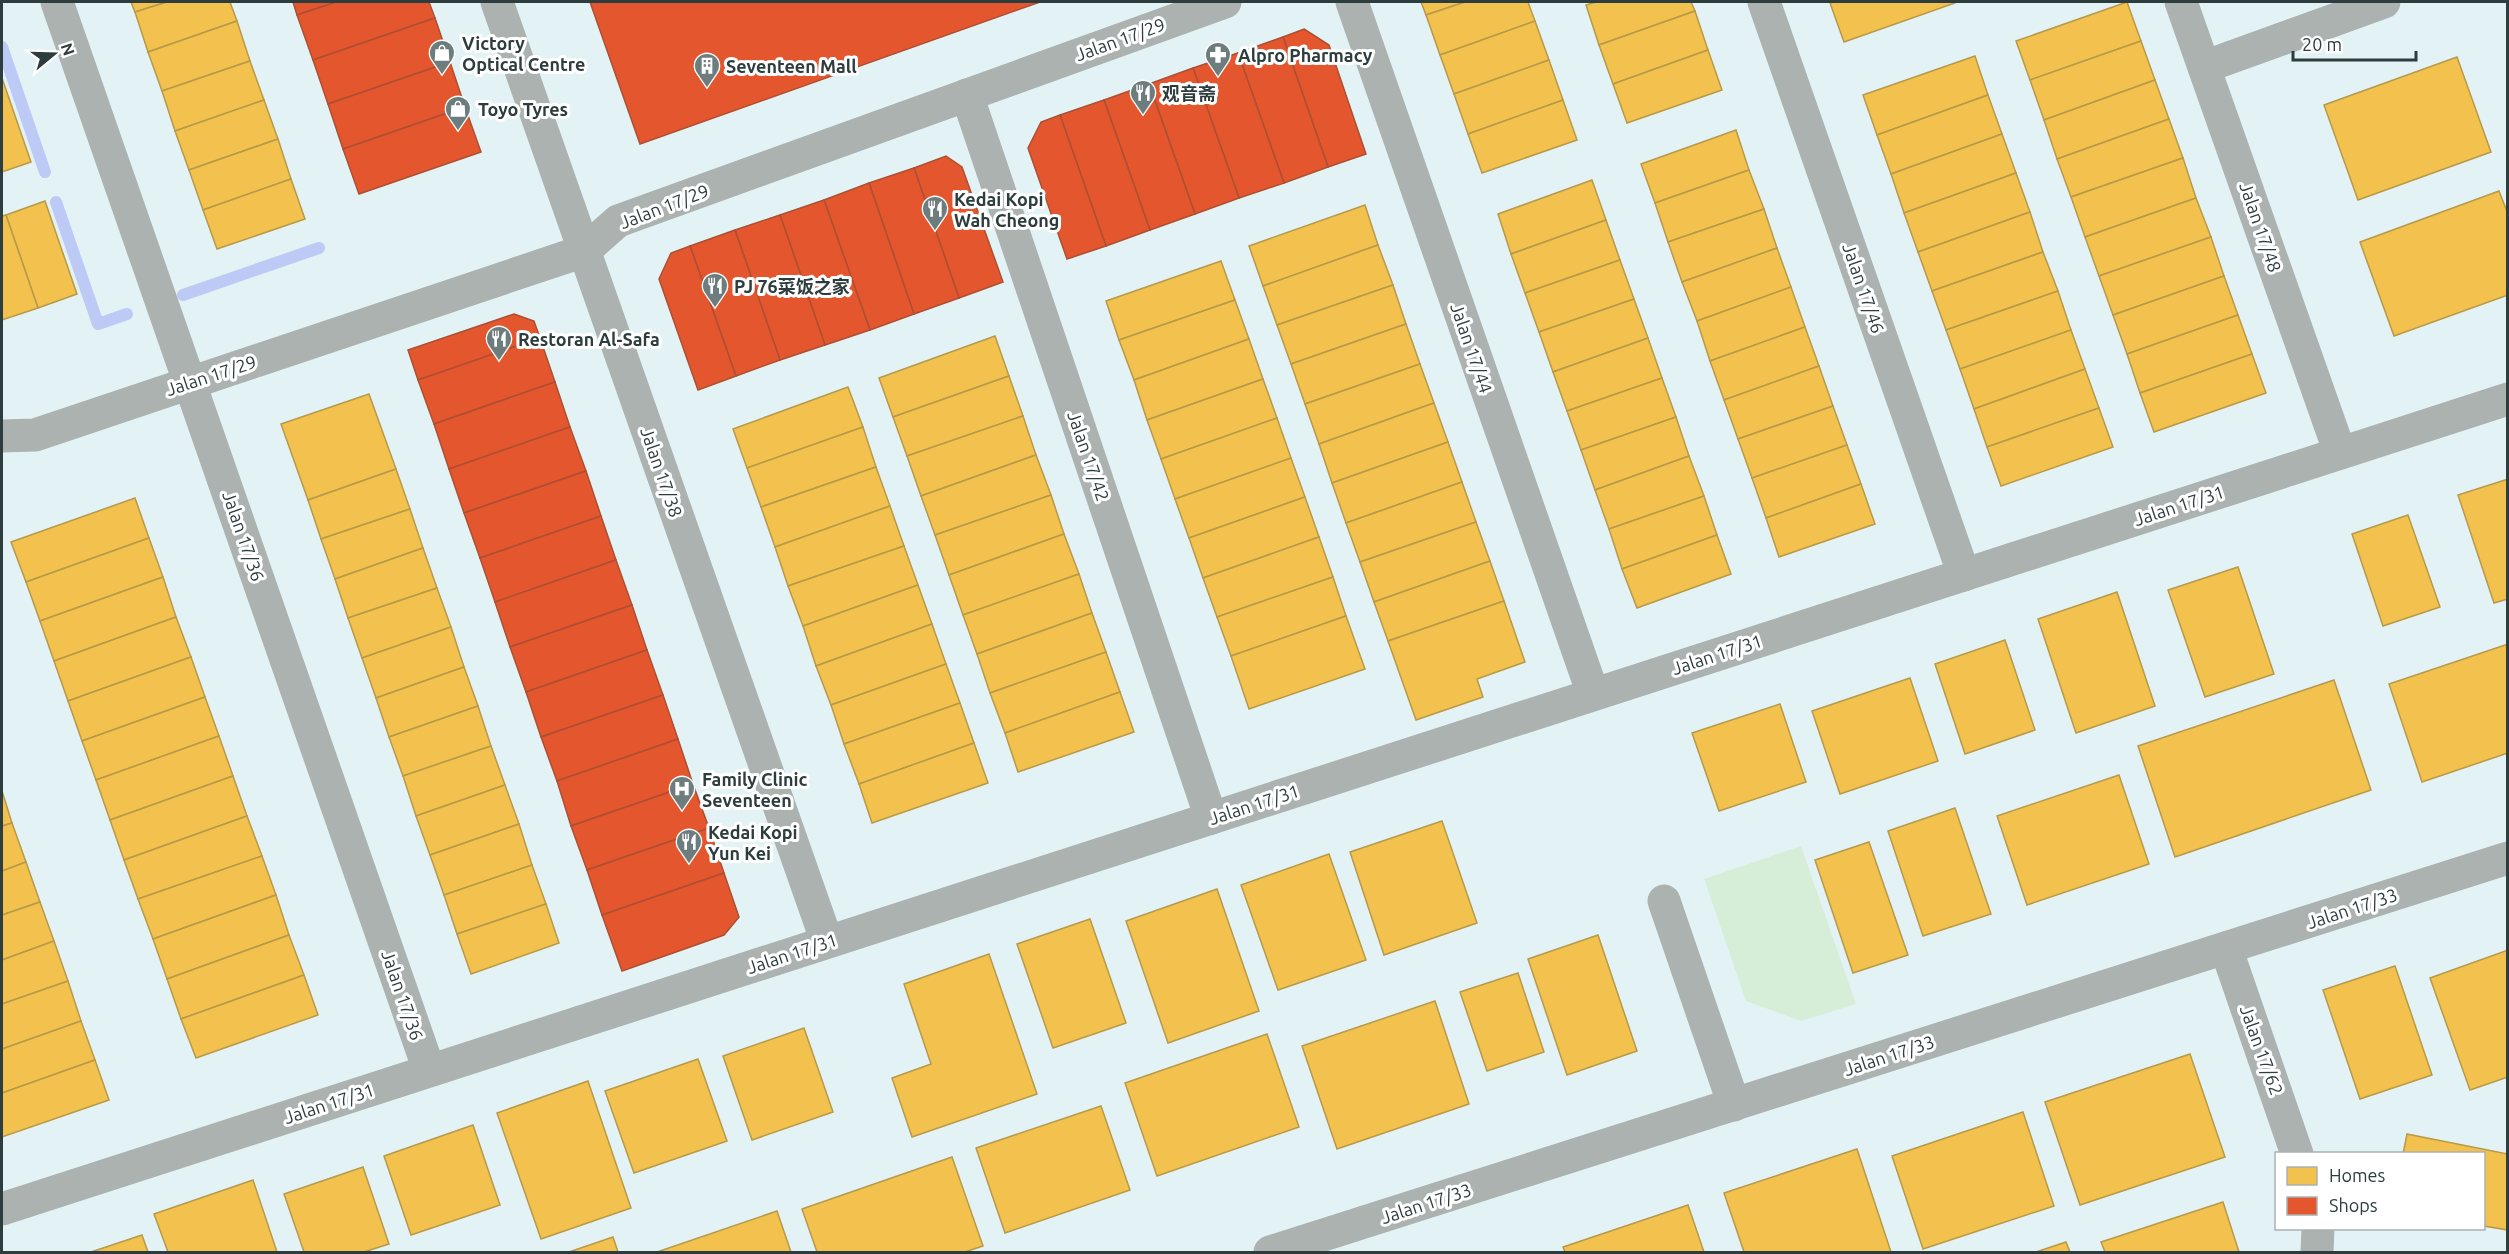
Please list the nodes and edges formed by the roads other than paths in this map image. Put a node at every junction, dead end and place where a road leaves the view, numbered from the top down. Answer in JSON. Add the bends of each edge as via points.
{"nodes":[{"id":1,"x":57,"y":2,"type":"edge"},
{"id":2,"x":497,"y":2,"type":"edge"},
{"id":3,"x":1225,"y":2,"type":"edge"},
{"id":4,"x":1352,"y":2,"type":"edge"},
{"id":5,"x":1764,"y":2,"type":"edge"},
{"id":6,"x":2181,"y":2,"type":"edge"},
{"id":7,"x":2384,"y":2,"type":"edge"},
{"id":8,"x":2204,"y":67,"type":"junction"},
{"id":9,"x":967,"y":95,"type":"junction"},
{"id":10,"x":584,"y":251,"type":"junction"},
{"id":11,"x":190,"y":382,"type":"junction"},
{"id":12,"x":2508,"y":399,"type":"edge"},
{"id":13,"x":2,"y":436,"type":"edge"},
{"id":14,"x":2340,"y":453,"type":"junction"},
{"id":15,"x":1964,"y":575,"type":"junction"},
{"id":16,"x":1593,"y":694,"type":"junction"},
{"id":17,"x":1211,"y":818,"type":"junction"},
{"id":18,"x":2508,"y":858,"type":"edge"},
{"id":19,"x":1664,"y":901,"type":"dead end"},
{"id":20,"x":827,"y":942,"type":"junction"},
{"id":21,"x":2226,"y":948,"type":"junction"},
{"id":22,"x":429,"y":1070,"type":"junction"},
{"id":23,"x":1734,"y":1105,"type":"junction"},
{"id":24,"x":2296,"y":1152,"type":"edge"},
{"id":25,"x":2,"y":1209,"type":"edge"},
{"id":26,"x":2318,"y":1230,"type":"edge"},
{"id":27,"x":1270,"y":1252,"type":"edge"},
{"id":28,"x":2317,"y":1252,"type":"edge"}],
"edges":[{"from":1,"to":11,"type":"street","name":"Jalan 17/36"},
{"from":2,"to":10,"type":"street","name":"Jalan 17/38"},
{"from":3,"to":9,"type":"street","name":"Jalan 17/29"},
{"from":4,"to":16,"type":"street","name":"Jalan 17/44"},
{"from":5,"to":15,"type":"street","name":"Jalan 17/46"},
{"from":6,"to":8,"type":"street","name":"Jalan 17/48"},
{"from":7,"to":8,"type":"street"},
{"from":8,"to":14,"type":"street","name":"Jalan 17/48"},
{"from":9,"to":10,"type":"street","name":"Jalan 17/29","via":[[618,221]]},
{"from":9,"to":17,"type":"street","name":"Jalan 17/42"},
{"from":10,"to":11,"type":"street","name":"Jalan 17/29"},
{"from":10,"to":20,"type":"street","name":"Jalan 17/38"},
{"from":11,"to":13,"type":"street","name":"Jalan 17/29","via":[[34,435]]},
{"from":11,"to":22,"type":"street","name":"Jalan 17/36"},
{"from":12,"to":14,"type":"street","name":"Jalan 17/31"},
{"from":14,"to":15,"type":"street","name":"Jalan 17/31"},
{"from":15,"to":16,"type":"street","name":"Jalan 17/31"},
{"from":16,"to":17,"type":"street","name":"Jalan 17/31"},
{"from":17,"to":20,"type":"street","name":"Jalan 17/31"},
{"from":18,"to":21,"type":"street","name":"Jalan 17/33"},
{"from":19,"to":23,"type":"street"},
{"from":20,"to":22,"type":"street","name":"Jalan 17/31"},
{"from":21,"to":23,"type":"street","name":"Jalan 17/33"},
{"from":21,"to":24,"type":"street","name":"Jalan 17/62"},
{"from":22,"to":25,"type":"street","name":"Jalan 17/31"},
{"from":23,"to":27,"type":"street","name":"Jalan 17/33"},
{"from":26,"to":28,"type":"street"}]}
